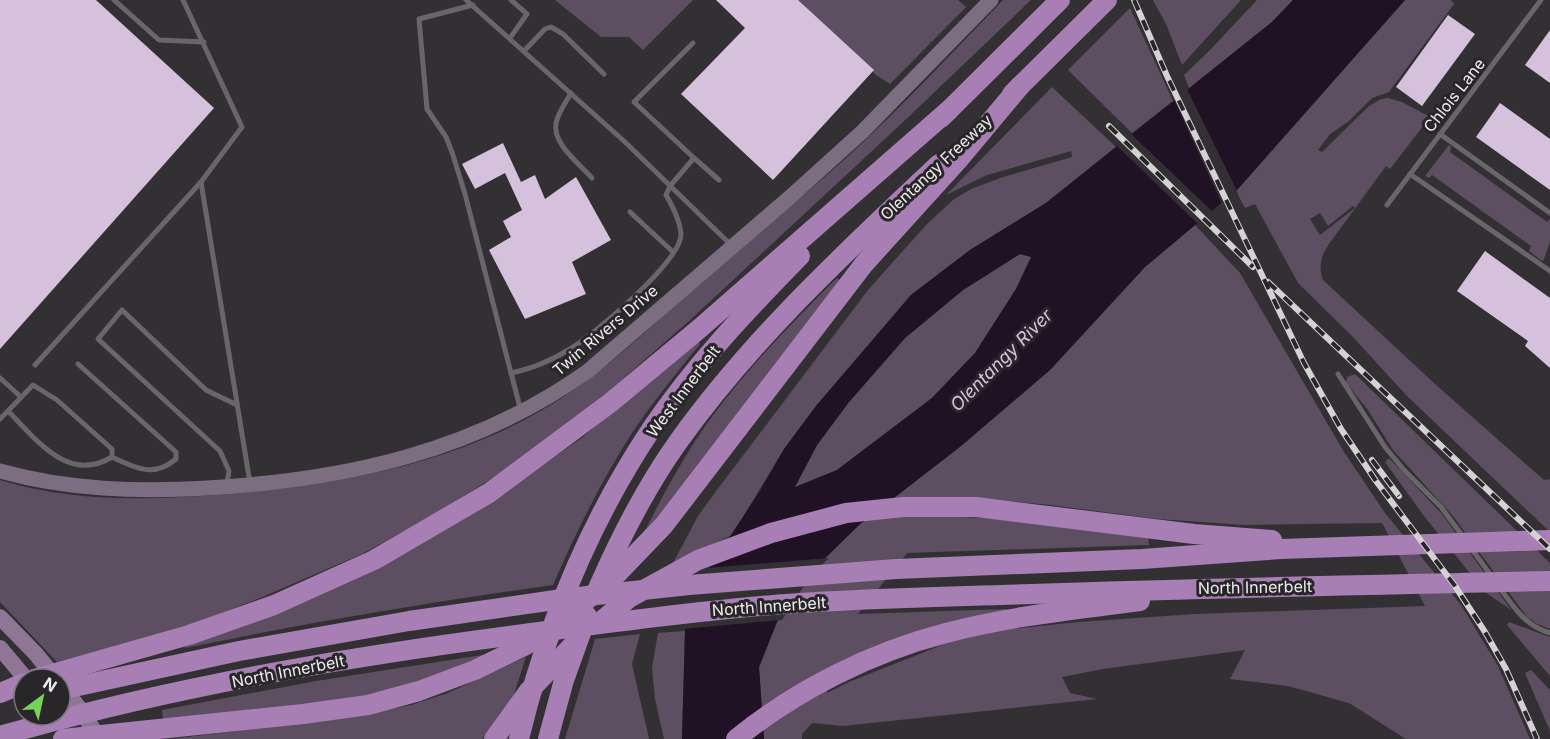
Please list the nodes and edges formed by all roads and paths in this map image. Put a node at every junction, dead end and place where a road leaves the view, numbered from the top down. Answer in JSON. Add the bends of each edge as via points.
{"nodes":[{"id":1,"x":114,"y":0,"type":"edge"},
{"id":2,"x":183,"y":0,"type":"edge"},
{"id":3,"x":466,"y":0,"type":"edge"},
{"id":4,"x":511,"y":0,"type":"edge"},
{"id":5,"x":991,"y":0,"type":"edge"},
{"id":6,"x":1060,"y":0,"type":"edge"},
{"id":7,"x":1107,"y":0,"type":"edge"},
{"id":8,"x":1541,"y":0,"type":"edge"},
{"id":9,"x":473,"y":5,"type":"junction"},
{"id":10,"x":510,"y":38,"type":"junction"},
{"id":11,"x":204,"y":42,"type":"junction"},
{"id":12,"x":693,"y":43,"type":"dead end"},
{"id":13,"x":524,"y":51,"type":"junction"},
{"id":14,"x":604,"y":74,"type":"dead end"},
{"id":15,"x":1020,"y":86,"type":"junction"},
{"id":16,"x":571,"y":93,"type":"junction"},
{"id":17,"x":950,"y":110,"type":"junction"},
{"id":18,"x":1440,"y":134,"type":"junction"},
{"id":19,"x":693,"y":158,"type":"junction"},
{"id":20,"x":1410,"y":174,"type":"junction"},
{"id":21,"x":592,"y":178,"type":"dead end"},
{"id":22,"x":719,"y":180,"type":"dead end"},
{"id":23,"x":201,"y":182,"type":"junction"},
{"id":24,"x":670,"y":186,"type":"junction"},
{"id":25,"x":1387,"y":205,"type":"dead end"},
{"id":26,"x":630,"y":212,"type":"dead end"},
{"id":27,"x":1550,"y":213,"type":"edge"},
{"id":28,"x":732,"y":245,"type":"junction"},
{"id":29,"x":673,"y":252,"type":"junction"},
{"id":30,"x":1550,"y":266,"type":"edge"},
{"id":31,"x":1550,"y":271,"type":"edge"},
{"id":32,"x":765,"y":333,"type":"joint"},
{"id":33,"x":78,"y":364,"type":"dead end"},
{"id":34,"x":35,"y":365,"type":"dead end"},
{"id":35,"x":511,"y":373,"type":"junction"},
{"id":36,"x":1338,"y":374,"type":"dead end"},
{"id":37,"x":0,"y":378,"type":"edge"},
{"id":38,"x":21,"y":398,"type":"junction"},
{"id":39,"x":237,"y":405,"type":"junction"},
{"id":40,"x":8,"y":411,"type":"junction"},
{"id":41,"x":522,"y":412,"type":"junction"},
{"id":42,"x":0,"y":419,"type":"edge"},
{"id":43,"x":112,"y":457,"type":"junction"},
{"id":44,"x":0,"y":471,"type":"edge"},
{"id":45,"x":250,"y":485,"type":"junction"},
{"id":46,"x":227,"y":487,"type":"junction"},
{"id":47,"x":1550,"y":540,"type":"edge"},
{"id":48,"x":1346,"y":547,"type":"junction"},
{"id":49,"x":1550,"y":581,"type":"edge"},
{"id":50,"x":1243,"y":587,"type":"junction"},
{"id":51,"x":0,"y":617,"type":"edge"},
{"id":52,"x":6,"y":627,"type":"edge"},
{"id":53,"x":1550,"y":633,"type":"edge"},
{"id":54,"x":0,"y":648,"type":"edge"},
{"id":55,"x":16,"y":667,"type":"edge"},
{"id":56,"x":50,"y":667,"type":"edge"},
{"id":57,"x":72,"y":673,"type":"edge"},
{"id":58,"x":72,"y":687,"type":"edge"},
{"id":59,"x":72,"y":695,"type":"edge"},
{"id":60,"x":497,"y":734,"type":"edge"},
{"id":61,"x":0,"y":736,"type":"edge"},
{"id":62,"x":106,"y":737,"type":"edge"},
{"id":63,"x":63,"y":739,"type":"edge"},
{"id":64,"x":519,"y":739,"type":"edge"},
{"id":65,"x":548,"y":739,"type":"edge"},
{"id":66,"x":736,"y":739,"type":"edge"}],
"edges":[{"from":1,"to":11,"type":"lane","via":[[159,40]]},
{"from":2,"to":11,"type":"lane"},
{"from":3,"to":9,"type":"lane"},
{"from":4,"to":10,"type":"lane","via":[[527,14]]},
{"from":5,"to":28,"type":"main road","name":"Twin Rivers Drive","via":[[862,132]]},
{"from":6,"to":17,"type":"highway","name":"Olentangy Freeway"},
{"from":7,"to":15,"type":"highway","name":"Olentangy Freeway"},
{"from":8,"to":18,"type":"lane","name":"Chlois Lane"},
{"from":9,"to":10,"type":"lane"},
{"from":9,"to":35,"type":"lane","via":[[419,19],[427,109],[452,152]]},
{"from":10,"to":13,"type":"lane"},
{"from":11,"to":23,"type":"lane","via":[[242,127]]},
{"from":12,"to":19,"type":"lane","via":[[634,102]]},
{"from":13,"to":14,"type":"lane","via":[[551,27]]},
{"from":13,"to":16,"type":"lane"},
{"from":15,"to":32,"type":"highway","name":"Olentangy Freeway"},
{"from":15,"to":62,"type":"highway","via":[[864,264],[636,556],[582,604],[526,645],[464,674],[368,705]]},
{"from":16,"to":21,"type":"lane","via":[[556,124],[556,136]]},
{"from":16,"to":24,"type":"lane"},
{"from":17,"to":57,"type":"highway","via":[[610,403],[489,493],[374,560],[274,605]]},
{"from":17,"to":64,"type":"highway","name":"West Innerbelt","via":[[743,314],[653,427],[607,501],[573,573],[536,672]]},
{"from":18,"to":20,"type":"lane","name":"Chlois Lane"},
{"from":18,"to":27,"type":"lane"},
{"from":19,"to":22,"type":"lane"},
{"from":19,"to":24,"type":"lane"},
{"from":20,"to":25,"type":"lane","name":"Chlois Lane"},
{"from":20,"to":31,"type":"lane"},
{"from":23,"to":34,"type":"lane"},
{"from":23,"to":39,"type":"lane"},
{"from":24,"to":28,"type":"lane"},
{"from":24,"to":29,"type":"lane","via":[[666,195],[681,235]]},
{"from":26,"to":29,"type":"lane"},
{"from":28,"to":41,"type":"main road","name":"Twin Rivers Drive","via":[[588,371]]},
{"from":29,"to":35,"type":"lane","via":[[646,286],[573,348],[537,367]]},
{"from":30,"to":31,"type":"lane"},
{"from":32,"to":65,"type":"highway","name":"West Innerbelt","via":[[677,443],[632,515],[580,632]]},
{"from":33,"to":43,"type":"lane","via":[[176,452],[176,459],[166,467],[151,470]]},
{"from":35,"to":41,"type":"lane"},
{"from":36,"to":53,"type":"lane","via":[[1385,447],[1441,507],[1520,615],[1539,630]]},
{"from":37,"to":38,"type":"lane"},
{"from":38,"to":40,"type":"lane"},
{"from":38,"to":43,"type":"lane","via":[[33,385],[57,400],[112,449]]},
{"from":39,"to":45,"type":"lane"},
{"from":39,"to":46,"type":"lane","via":[[206,390],[122,310],[98,339],[220,451],[228,471]]},
{"from":40,"to":42,"type":"lane"},
{"from":40,"to":43,"type":"lane","via":[[46,449],[68,463],[94,465]]},
{"from":41,"to":45,"type":"main road","name":"Twin Rivers Drive","via":[[462,439],[388,462],[343,473]]},
{"from":44,"to":46,"type":"main road","name":"Twin Rivers Drive","via":[[68,486],[117,490]]},
{"from":45,"to":46,"type":"main road","name":"Twin Rivers Drive"},
{"from":47,"to":48,"type":"highway","name":"North Innerbelt"},
{"from":48,"to":58,"type":"highway","name":"North Innerbelt","via":[[896,569],[569,598],[239,651]]},
{"from":48,"to":60,"type":"highway","via":[[1194,534],[976,507],[903,507],[846,513],[771,533],[698,560],[629,598],[585,634],[528,692]]},
{"from":49,"to":50,"type":"highway","name":"North Innerbelt"},
{"from":50,"to":61,"type":"highway","name":"North Innerbelt","via":[[869,599],[683,613],[345,660],[206,686]]},
{"from":50,"to":66,"type":"highway","via":[[1014,618],[946,633],[880,655],[831,678]]},
{"from":51,"to":52,"type":"main road"},
{"from":52,"to":56,"type":"main road"},
{"from":54,"to":55,"type":"main road"},
{"from":59,"to":62,"type":"main road"},
{"from":62,"to":63,"type":"highway"}]}
